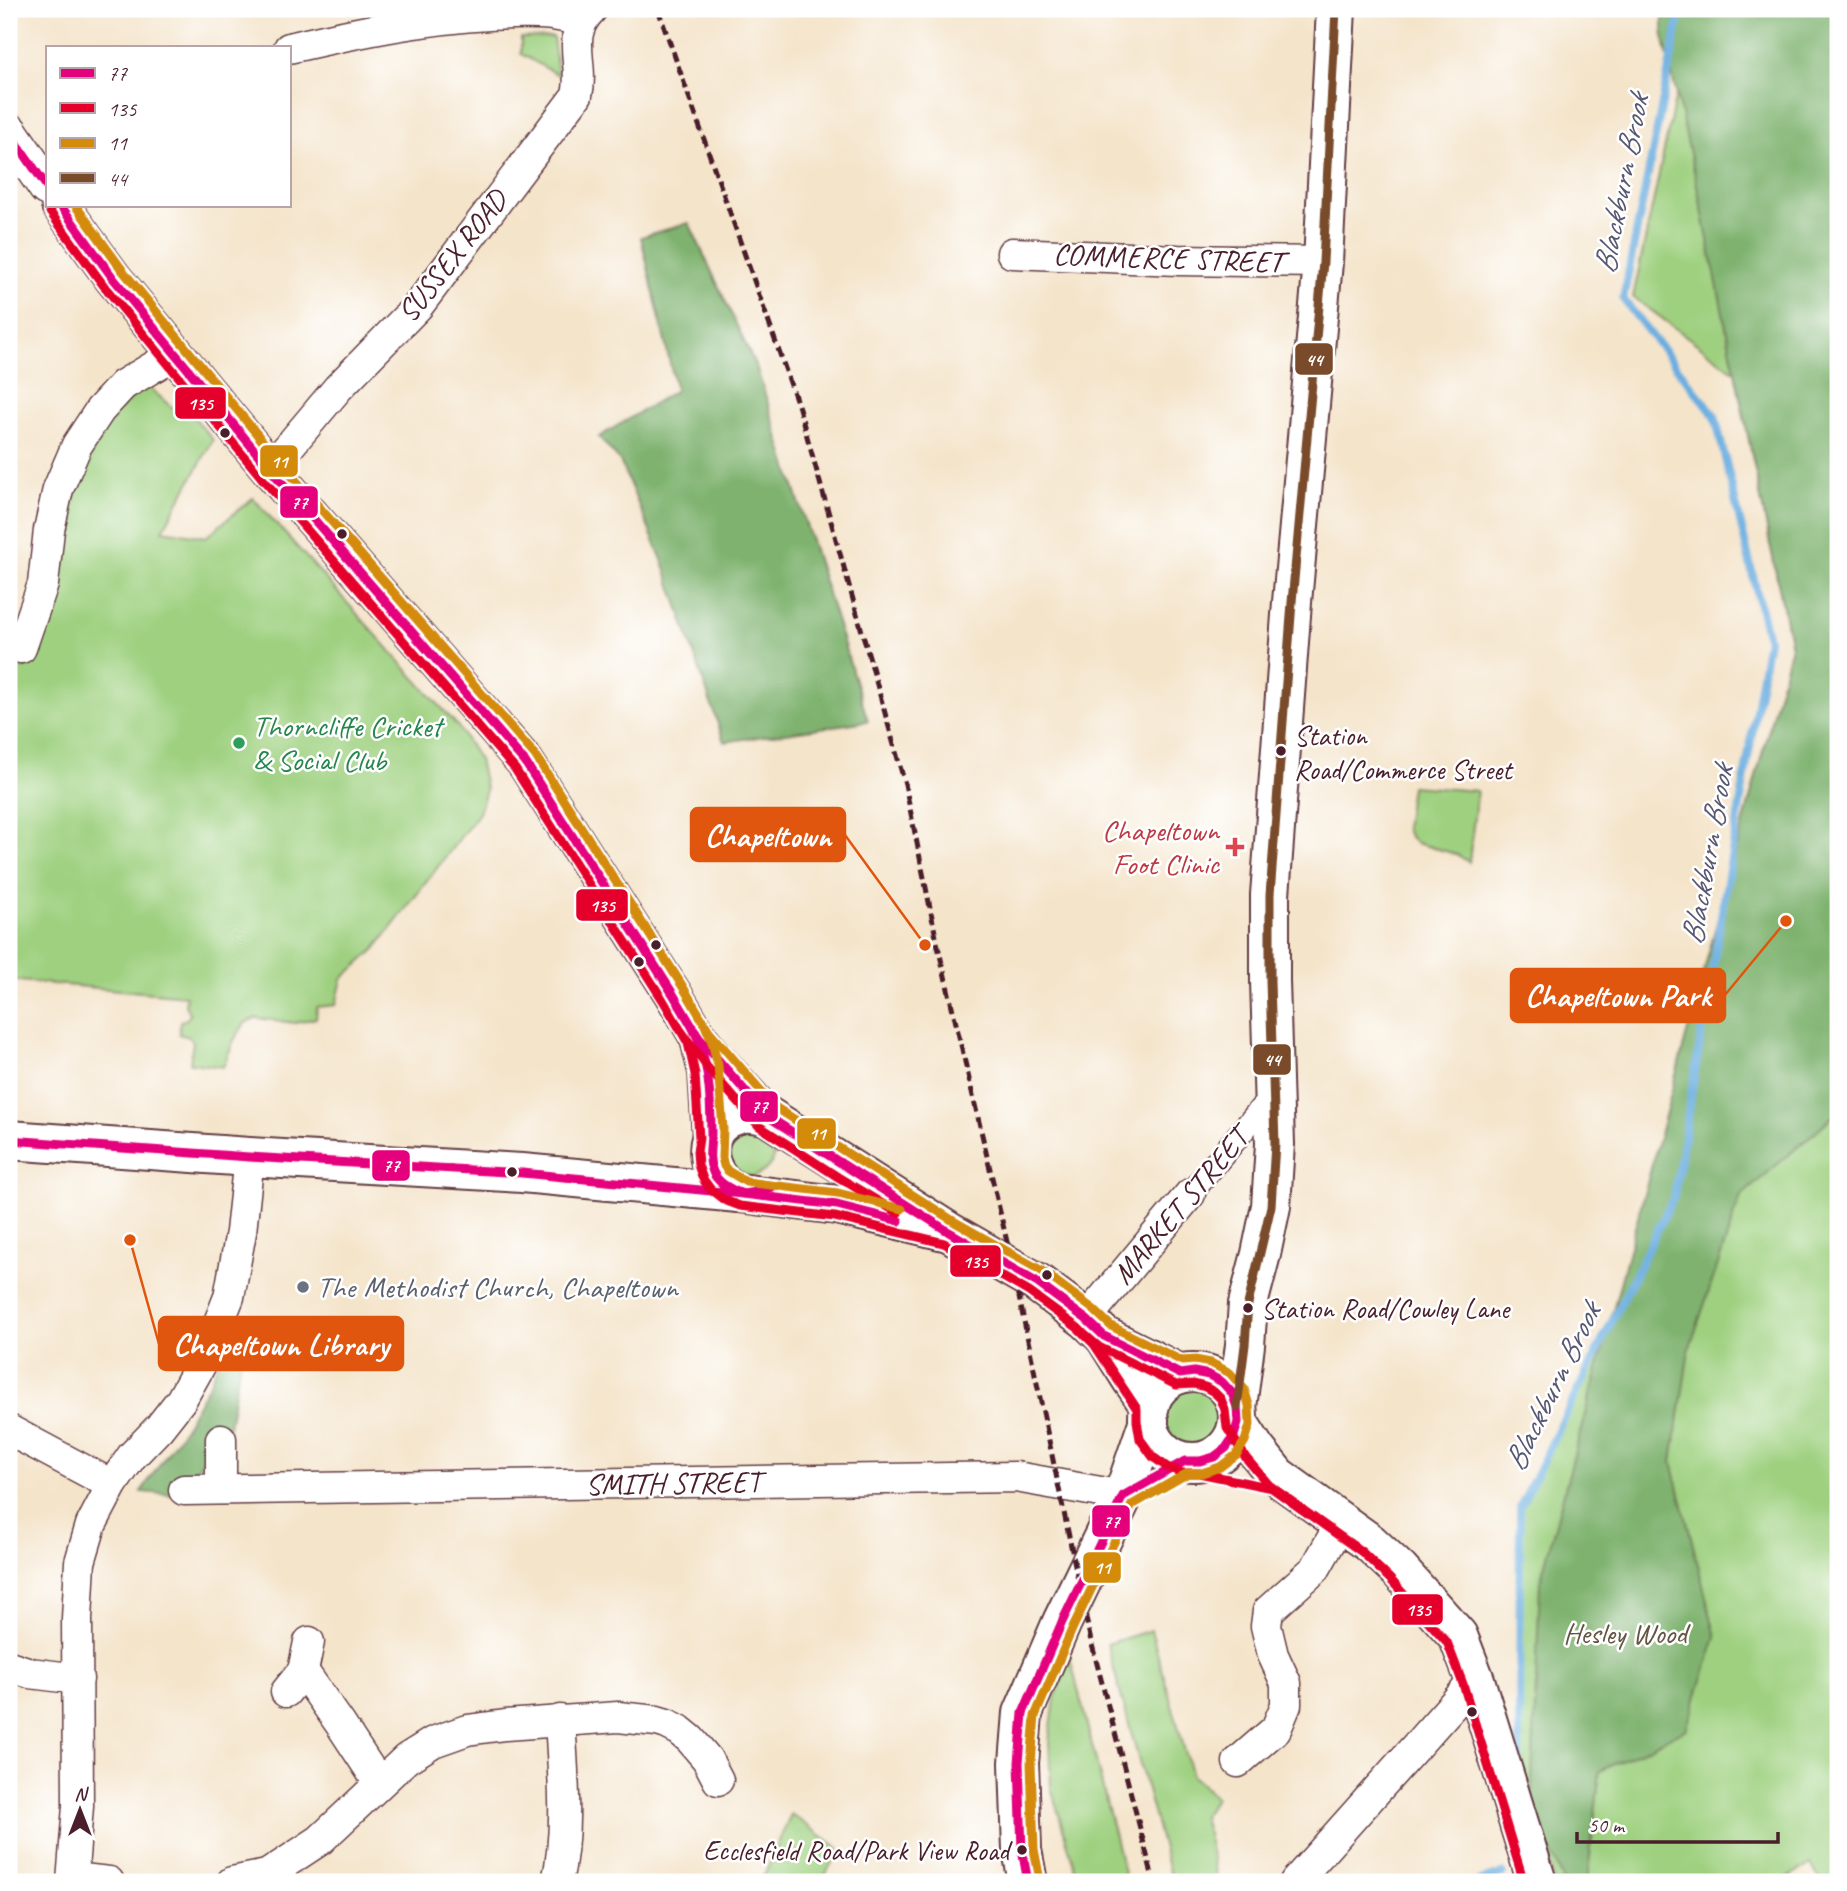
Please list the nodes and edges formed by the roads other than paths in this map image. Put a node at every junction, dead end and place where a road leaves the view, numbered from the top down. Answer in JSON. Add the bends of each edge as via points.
{"nodes":[{"id":1,"x":1336,"y":9,"type":"edge"},
{"id":2,"x":587,"y":14,"type":"edge"},
{"id":3,"x":290,"y":48,"type":"edge"},
{"id":4,"x":13,"y":148,"type":"edge"},
{"id":5,"x":46,"y":186,"type":"edge"},
{"id":6,"x":61,"y":206,"type":"edge"},
{"id":7,"x":1012,"y":253,"type":"dead end"},
{"id":8,"x":1323,"y":262,"type":"junction"},
{"id":9,"x":175,"y":354,"type":"junction"},
{"id":10,"x":270,"y":469,"type":"junction"},
{"id":11,"x":21,"y":648,"type":"dead end"},
{"id":12,"x":699,"y":1038,"type":"junction"},
{"id":13,"x":1274,"y":1093,"type":"junction"},
{"id":14,"x":773,"y":1120,"type":"junction"},
{"id":15,"x":9,"y":1140,"type":"edge"},
{"id":16,"x":710,"y":1146,"type":"junction"},
{"id":17,"x":249,"y":1157,"type":"junction"},
{"id":18,"x":636,"y":1183,"type":"junction"},
{"id":19,"x":746,"y":1193,"type":"junction"},
{"id":20,"x":1190,"y":1194,"type":"joint"},
{"id":21,"x":949,"y":1232,"type":"junction"},
{"id":22,"x":1248,"y":1304,"type":"junction"},
{"id":23,"x":1095,"y":1328,"type":"junction"},
{"id":24,"x":1187,"y":1373,"type":"junction"},
{"id":25,"x":1149,"y":1413,"type":"junction"},
{"id":26,"x":1238,"y":1414,"type":"junction"},
{"id":27,"x":9,"y":1430,"type":"edge"},
{"id":28,"x":221,"y":1438,"type":"dead end"},
{"id":29,"x":1193,"y":1461,"type":"junction"},
{"id":30,"x":1277,"y":1476,"type":"junction"},
{"id":31,"x":112,"y":1485,"type":"junction"},
{"id":32,"x":221,"y":1489,"type":"junction"},
{"id":33,"x":184,"y":1490,"type":"dead end"},
{"id":34,"x":1123,"y":1496,"type":"junction"},
{"id":35,"x":1342,"y":1521,"type":"junction"},
{"id":36,"x":309,"y":1642,"type":"dead end"},
{"id":37,"x":9,"y":1666,"type":"edge"},
{"id":38,"x":78,"y":1679,"type":"junction"},
{"id":39,"x":1475,"y":1680,"type":"junction"},
{"id":40,"x":560,"y":1720,"type":"junction"},
{"id":41,"x":1238,"y":1762,"type":"dead end"},
{"id":42,"x":718,"y":1780,"type":"dead end"},
{"id":43,"x":379,"y":1783,"type":"junction"},
{"id":44,"x":268,"y":1879,"type":"edge"},
{"id":45,"x":72,"y":1880,"type":"edge"},
{"id":46,"x":109,"y":1882,"type":"edge"},
{"id":47,"x":232,"y":1882,"type":"edge"},
{"id":48,"x":557,"y":1882,"type":"edge"},
{"id":49,"x":1028,"y":1882,"type":"edge"},
{"id":50,"x":1295,"y":1882,"type":"edge"},
{"id":51,"x":1537,"y":1882,"type":"edge"}],
"edges":[{"from":1,"to":8,"type":"main road"},
{"from":2,"to":3,"type":"street","via":[[433,20]]},
{"from":2,"to":10,"type":"street","name":"SUSSEX ROAD","via":[[576,38],[577,95],[418,306],[338,388]]},
{"from":4,"to":5,"type":"street"},
{"from":6,"to":9,"type":"street"},
{"from":7,"to":8,"type":"street","name":"COMMERCE STREET"},
{"from":8,"to":13,"type":"main road","via":[[1271,882]]},
{"from":9,"to":10,"type":"street"},
{"from":9,"to":11,"type":"street","via":[[123,385],[77,445],[58,489],[43,583]]},
{"from":10,"to":12,"type":"street","via":[[525,762]]},
{"from":12,"to":14,"type":"street"},
{"from":12,"to":16,"type":"street","via":[[707,1072]]},
{"from":13,"to":20,"type":"street","name":"MARKET STREET"},
{"from":13,"to":22,"type":"main road","via":[[1270,1206]]},
{"from":14,"to":16,"type":"main road","via":[[741,1113],[718,1128]]},
{"from":14,"to":19,"type":"main road","via":[[787,1135],[791,1148],[786,1174],[765,1191]]},
{"from":14,"to":21,"type":"main road"},
{"from":15,"to":17,"type":"main road"},
{"from":16,"to":18,"type":"main road","via":[[699,1169],[676,1182]]},
{"from":16,"to":19,"type":"main road","via":[[720,1182]]},
{"from":17,"to":18,"type":"main road"},
{"from":17,"to":31,"type":"street","via":[[229,1297],[206,1354],[181,1400]]},
{"from":18,"to":19,"type":"main road"},
{"from":19,"to":21,"type":"main road","via":[[836,1205]]},
{"from":20,"to":23,"type":"street","name":"MARKET STREET"},
{"from":21,"to":23,"type":"main road","via":[[1043,1287]]},
{"from":22,"to":24,"type":"main road","via":[[1224,1344]]},
{"from":22,"to":26,"type":"main road"},
{"from":23,"to":24,"type":"main road"},
{"from":23,"to":25,"type":"main road"},
{"from":24,"to":25,"type":"main road","via":[[1161,1386]]},
{"from":24,"to":26,"type":"main road","via":[[1209,1375],[1222,1382],[1232,1393]]},
{"from":25,"to":29,"type":"main road","via":[[1152,1434],[1160,1447],[1172,1456]]},
{"from":25,"to":34,"type":"main road"},
{"from":26,"to":29,"type":"main road","via":[[1234,1436],[1226,1448],[1214,1457]]},
{"from":26,"to":30,"type":"main road","via":[[1256,1450]]},
{"from":27,"to":31,"type":"street"},
{"from":28,"to":32,"type":"street"},
{"from":29,"to":30,"type":"main road"},
{"from":29,"to":34,"type":"main road"},
{"from":30,"to":35,"type":"main road"},
{"from":31,"to":38,"type":"street","via":[[91,1525],[80,1562]]},
{"from":32,"to":33,"type":"street","name":"SMITH STREET"},
{"from":32,"to":34,"type":"street","name":"SMITH STREET","via":[[1016,1477]]},
{"from":34,"to":49,"type":"main road","via":[[1023,1713],[1019,1763],[1022,1850]]},
{"from":35,"to":39,"type":"main road","via":[[1399,1570],[1458,1636]]},
{"from":35,"to":41,"type":"street","via":[[1315,1569],[1268,1611],[1266,1626],[1286,1683],[1286,1705],[1276,1729]]},
{"from":36,"to":43,"type":"street","via":[[295,1681],[341,1725]]},
{"from":37,"to":38,"type":"street"},
{"from":38,"to":45,"type":"street","via":[[78,1806]]},
{"from":39,"to":50,"type":"street"},
{"from":39,"to":51,"type":"main road"},
{"from":40,"to":42,"type":"street","via":[[618,1717],[667,1724],[690,1739]]},
{"from":40,"to":43,"type":"street","via":[[467,1730],[433,1742]]},
{"from":40,"to":48,"type":"street","via":[[564,1828]]},
{"from":43,"to":44,"type":"street","via":[[320,1840]]},
{"from":44,"to":47,"type":"street"},
{"from":45,"to":46,"type":"street"}]}
